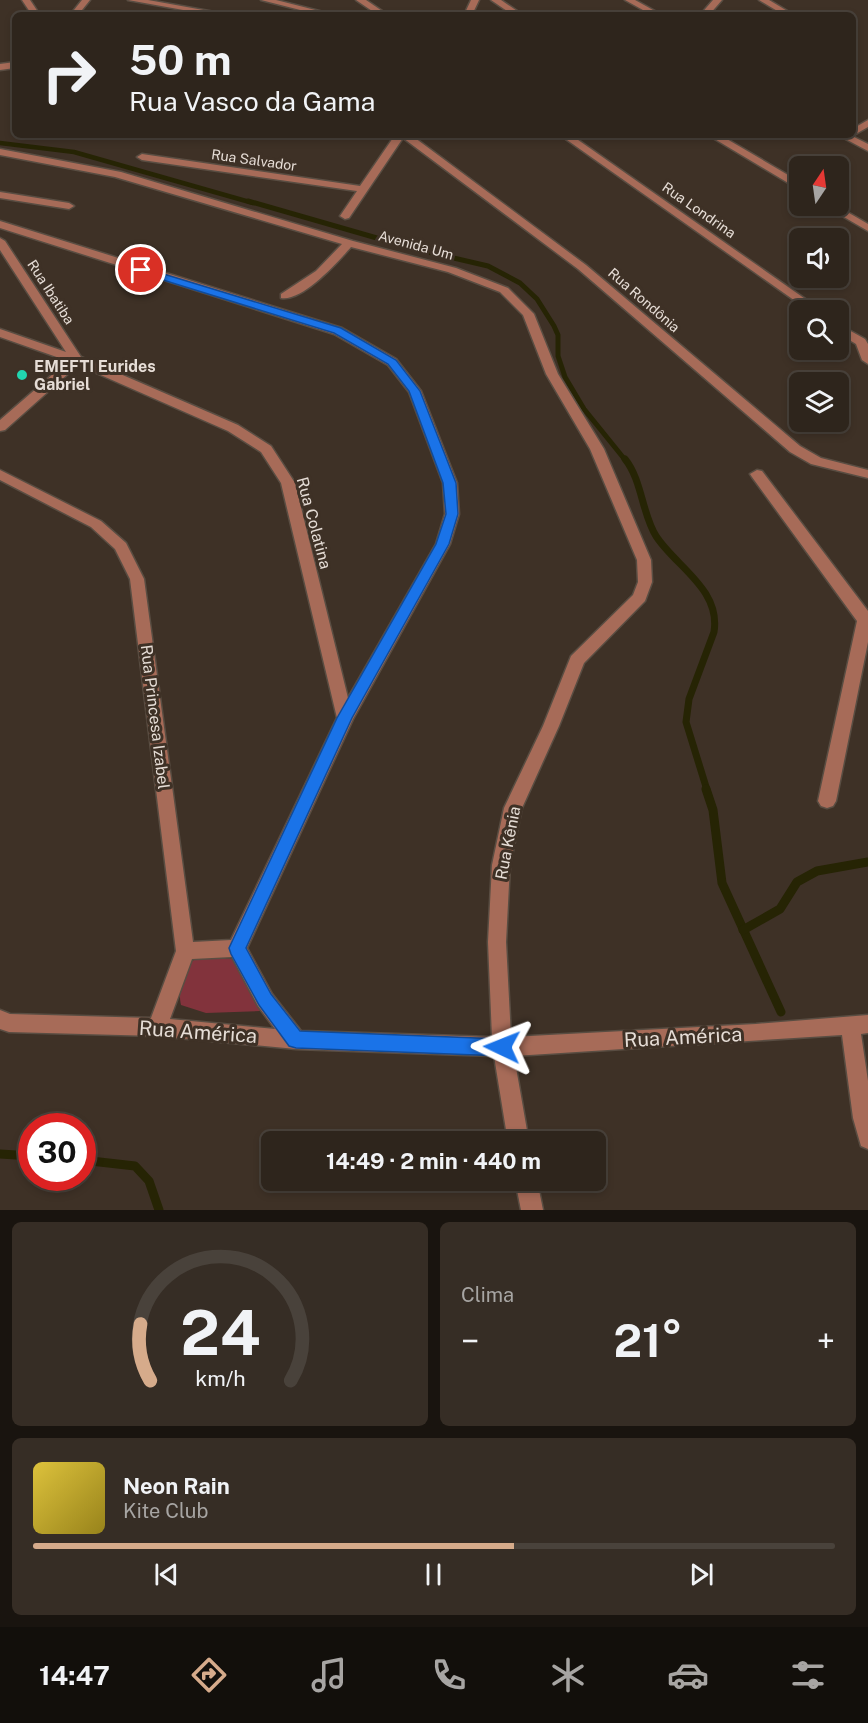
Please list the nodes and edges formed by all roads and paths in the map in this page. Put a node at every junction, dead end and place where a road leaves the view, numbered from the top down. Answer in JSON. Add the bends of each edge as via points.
{"nodes":[{"id":1,"x":86,"y":0,"type":"edge"},
{"id":2,"x":132,"y":0,"type":"edge"},
{"id":3,"x":265,"y":0,"type":"edge"},
{"id":4,"x":360,"y":0,"type":"edge"},
{"id":5,"x":495,"y":0,"type":"edge"},
{"id":6,"x":629,"y":0,"type":"edge"},
{"id":7,"x":718,"y":0,"type":"edge"},
{"id":8,"x":764,"y":0,"type":"edge"},
{"id":9,"x":204,"y":2,"type":"dead end"},
{"id":10,"x":196,"y":9,"type":"junction"},
{"id":11,"x":76,"y":12,"type":"edge"},
{"id":12,"x":212,"y":12,"type":"edge"},
{"id":13,"x":318,"y":12,"type":"edge"},
{"id":14,"x":379,"y":12,"type":"edge"},
{"id":15,"x":514,"y":12,"type":"edge"},
{"id":16,"x":652,"y":12,"type":"edge"},
{"id":17,"x":707,"y":12,"type":"edge"},
{"id":18,"x":785,"y":12,"type":"edge"},
{"id":19,"x":398,"y":138,"type":"edge"},
{"id":20,"x":409,"y":138,"type":"edge"},
{"id":21,"x":569,"y":138,"type":"edge"},
{"id":22,"x":718,"y":138,"type":"edge"},
{"id":23,"x":0,"y":152,"type":"edge"},
{"id":24,"x":142,"y":157,"type":"dead end"},
{"id":25,"x":789,"y":180,"type":"edge"},
{"id":26,"x":362,"y":189,"type":"junction"},
{"id":27,"x":0,"y":195,"type":"edge"},
{"id":28,"x":69,"y":206,"type":"dead end"},
{"id":29,"x":345,"y":216,"type":"dead end"},
{"id":30,"x":848,"y":216,"type":"edge"},
{"id":31,"x":0,"y":224,"type":"edge"},
{"id":32,"x":868,"y":228,"type":"edge"},
{"id":33,"x":0,"y":241,"type":"edge"},
{"id":34,"x":349,"y":243,"type":"junction"},
{"id":35,"x":285,"y":296,"type":"dead end"},
{"id":36,"x":801,"y":300,"type":"edge"},
{"id":37,"x":849,"y":332,"type":"edge"},
{"id":38,"x":0,"y":333,"type":"edge"},
{"id":39,"x":864,"y":339,"type":"edge"},
{"id":40,"x":77,"y":360,"type":"junction"},
{"id":41,"x":868,"y":360,"type":"edge"},
{"id":42,"x":0,"y":427,"type":"edge"},
{"id":43,"x":0,"y":474,"type":"edge"},
{"id":44,"x":757,"y":474,"type":"dead end"},
{"id":45,"x":868,"y":474,"type":"edge"},
{"id":46,"x":645,"y":582,"type":"joint"},
{"id":47,"x":867,"y":618,"type":"edge"},
{"id":48,"x":345,"y":718,"type":"junction"},
{"id":49,"x":827,"y":801,"type":"dead end"},
{"id":50,"x":237,"y":948,"type":"junction"},
{"id":51,"x":185,"y":951,"type":"junction"},
{"id":52,"x":0,"y":1019,"type":"edge"},
{"id":53,"x":859,"y":1024,"type":"edge"},
{"id":54,"x":158,"y":1027,"type":"junction"},
{"id":55,"x":296,"y":1040,"type":"junction"},
{"id":56,"x":502,"y":1047,"type":"junction"},
{"id":57,"x":517,"y":1131,"type":"edge"},
{"id":58,"x":868,"y":1139,"type":"edge"},
{"id":59,"x":528,"y":1191,"type":"edge"},
{"id":60,"x":532,"y":1210,"type":"edge"}],
"edges":[{"from":1,"to":11,"type":"street"},
{"from":2,"to":10,"type":"street"},
{"from":3,"to":13,"type":"street"},
{"from":4,"to":14,"type":"street"},
{"from":5,"to":15,"type":"street"},
{"from":6,"to":16,"type":"street"},
{"from":7,"to":17,"type":"street"},
{"from":8,"to":18,"type":"street"},
{"from":9,"to":10,"type":"street"},
{"from":10,"to":12,"type":"street"},
{"from":19,"to":26,"type":"street"},
{"from":20,"to":45,"type":"street","name":"Rua Rondônia","via":[[582,267],[795,449],[816,461]]},
{"from":21,"to":36,"type":"street","name":"Rua Londrina"},
{"from":22,"to":25,"type":"street"},
{"from":23,"to":34,"type":"street","name":"Avenida Um","via":[[117,174]]},
{"from":24,"to":26,"type":"street","name":"Rua Salvador"},
{"from":26,"to":29,"type":"street"},
{"from":27,"to":28,"type":"street"},
{"from":30,"to":32,"type":"street"},
{"from":31,"to":48,"type":"street","via":[[338,331],[392,362],[414,391],[450,483],[452,514],[443,544]]},
{"from":33,"to":40,"type":"street","name":"Rua Ibatiba"},
{"from":34,"to":35,"type":"street","via":[[327,269]]},
{"from":34,"to":46,"type":"street","name":"Avenida Um","via":[[452,270],[504,290],[528,314],[552,374],[597,448],[644,560]]},
{"from":37,"to":39,"type":"street"},
{"from":38,"to":40,"type":"street","name":"Rua Colatina"},
{"from":39,"to":41,"type":"street"},
{"from":40,"to":42,"type":"street"},
{"from":40,"to":48,"type":"street","name":"Rua Colatina","via":[[233,428],[266,449],[288,483]]},
{"from":43,"to":51,"type":"street","name":"Rua Princesa Izabel","via":[[96,524],[121,546],[136,579]]},
{"from":44,"to":47,"type":"street"},
{"from":46,"to":56,"type":"street","name":"Rua Kênia","via":[[640,597],[577,660],[513,808],[501,865],[497,942]]},
{"from":47,"to":49,"type":"street"},
{"from":48,"to":50,"type":"street"},
{"from":50,"to":51,"type":"street"},
{"from":50,"to":55,"type":"street","via":[[265,1000]]},
{"from":51,"to":54,"type":"street","name":"Rua Princesa Izabel"},
{"from":52,"to":54,"type":"street","name":"Rua América","via":[[9,1023]]},
{"from":53,"to":56,"type":"street","name":"Rua América"},
{"from":53,"to":58,"type":"street","via":[[863,1118]]},
{"from":54,"to":55,"type":"street","name":"Rua América"},
{"from":55,"to":56,"type":"street","name":"Rua América"},
{"from":56,"to":57,"type":"street","name":"Rua Kênia"},
{"from":59,"to":60,"type":"street"}]}
